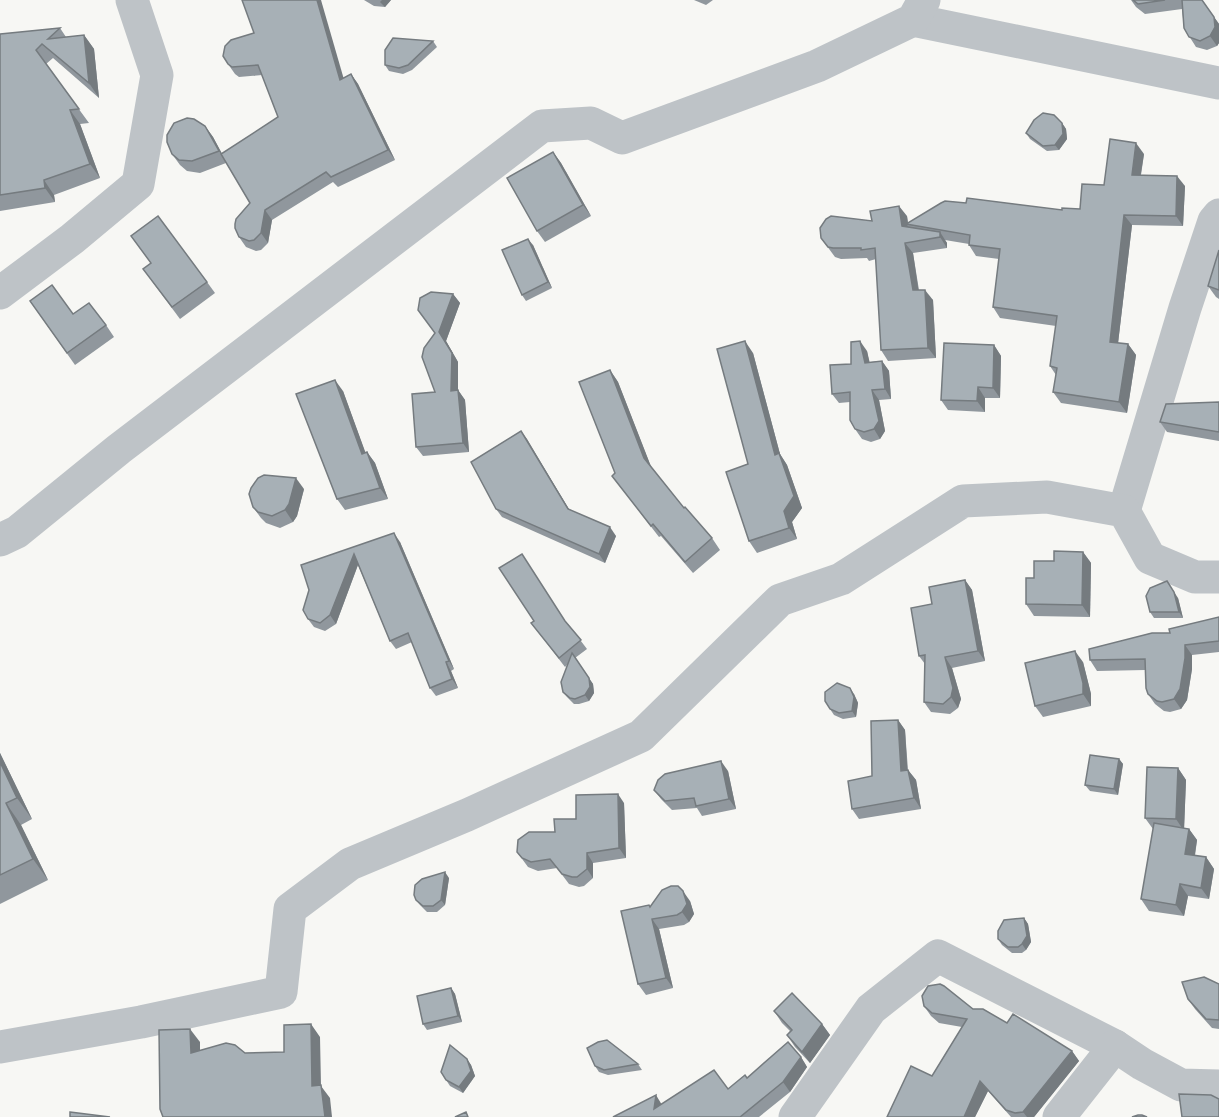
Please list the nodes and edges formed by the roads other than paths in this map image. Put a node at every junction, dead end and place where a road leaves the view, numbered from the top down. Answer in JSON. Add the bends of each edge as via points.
{"nodes":[{"id":1,"x":132,"y":0,"type":"edge"},
{"id":2,"x":918,"y":10,"type":"edge"},
{"id":3,"x":1219,"y":83,"type":"edge"},
{"id":4,"x":1219,"y":215,"type":"edge"},
{"id":5,"x":0,"y":292,"type":"edge"},
{"id":6,"x":1124,"y":511,"type":"junction"},
{"id":7,"x":0,"y":540,"type":"edge"},
{"id":8,"x":1219,"y":577,"type":"edge"},
{"id":9,"x":1114,"y":1046,"type":"junction"},
{"id":10,"x":1,"y":1049,"type":"edge"},
{"id":11,"x":1219,"y":1086,"type":"edge"},
{"id":12,"x":795,"y":1117,"type":"edge"},
{"id":13,"x":1059,"y":1117,"type":"edge"}],
"edges":[{"from":1,"to":5,"type":"street","via":[[157,75],[138,184]]},
{"from":2,"to":3,"type":"street"},
{"from":2,"to":7,"type":"street","via":[[817,66],[622,138],[591,123],[542,126],[119,449],[17,532]]},
{"from":4,"to":6,"type":"street","via":[[1185,308]]},
{"from":6,"to":8,"type":"street","via":[[1150,558],[1195,577]]},
{"from":6,"to":10,"type":"street","via":[[1047,497],[963,501],[841,579],[780,600],[641,736],[350,864],[290,909],[281,992]]},
{"from":9,"to":11,"type":"street","via":[[1181,1085]]},
{"from":9,"to":12,"type":"street","via":[[938,956],[871,1009]]},
{"from":9,"to":13,"type":"street"}]}
